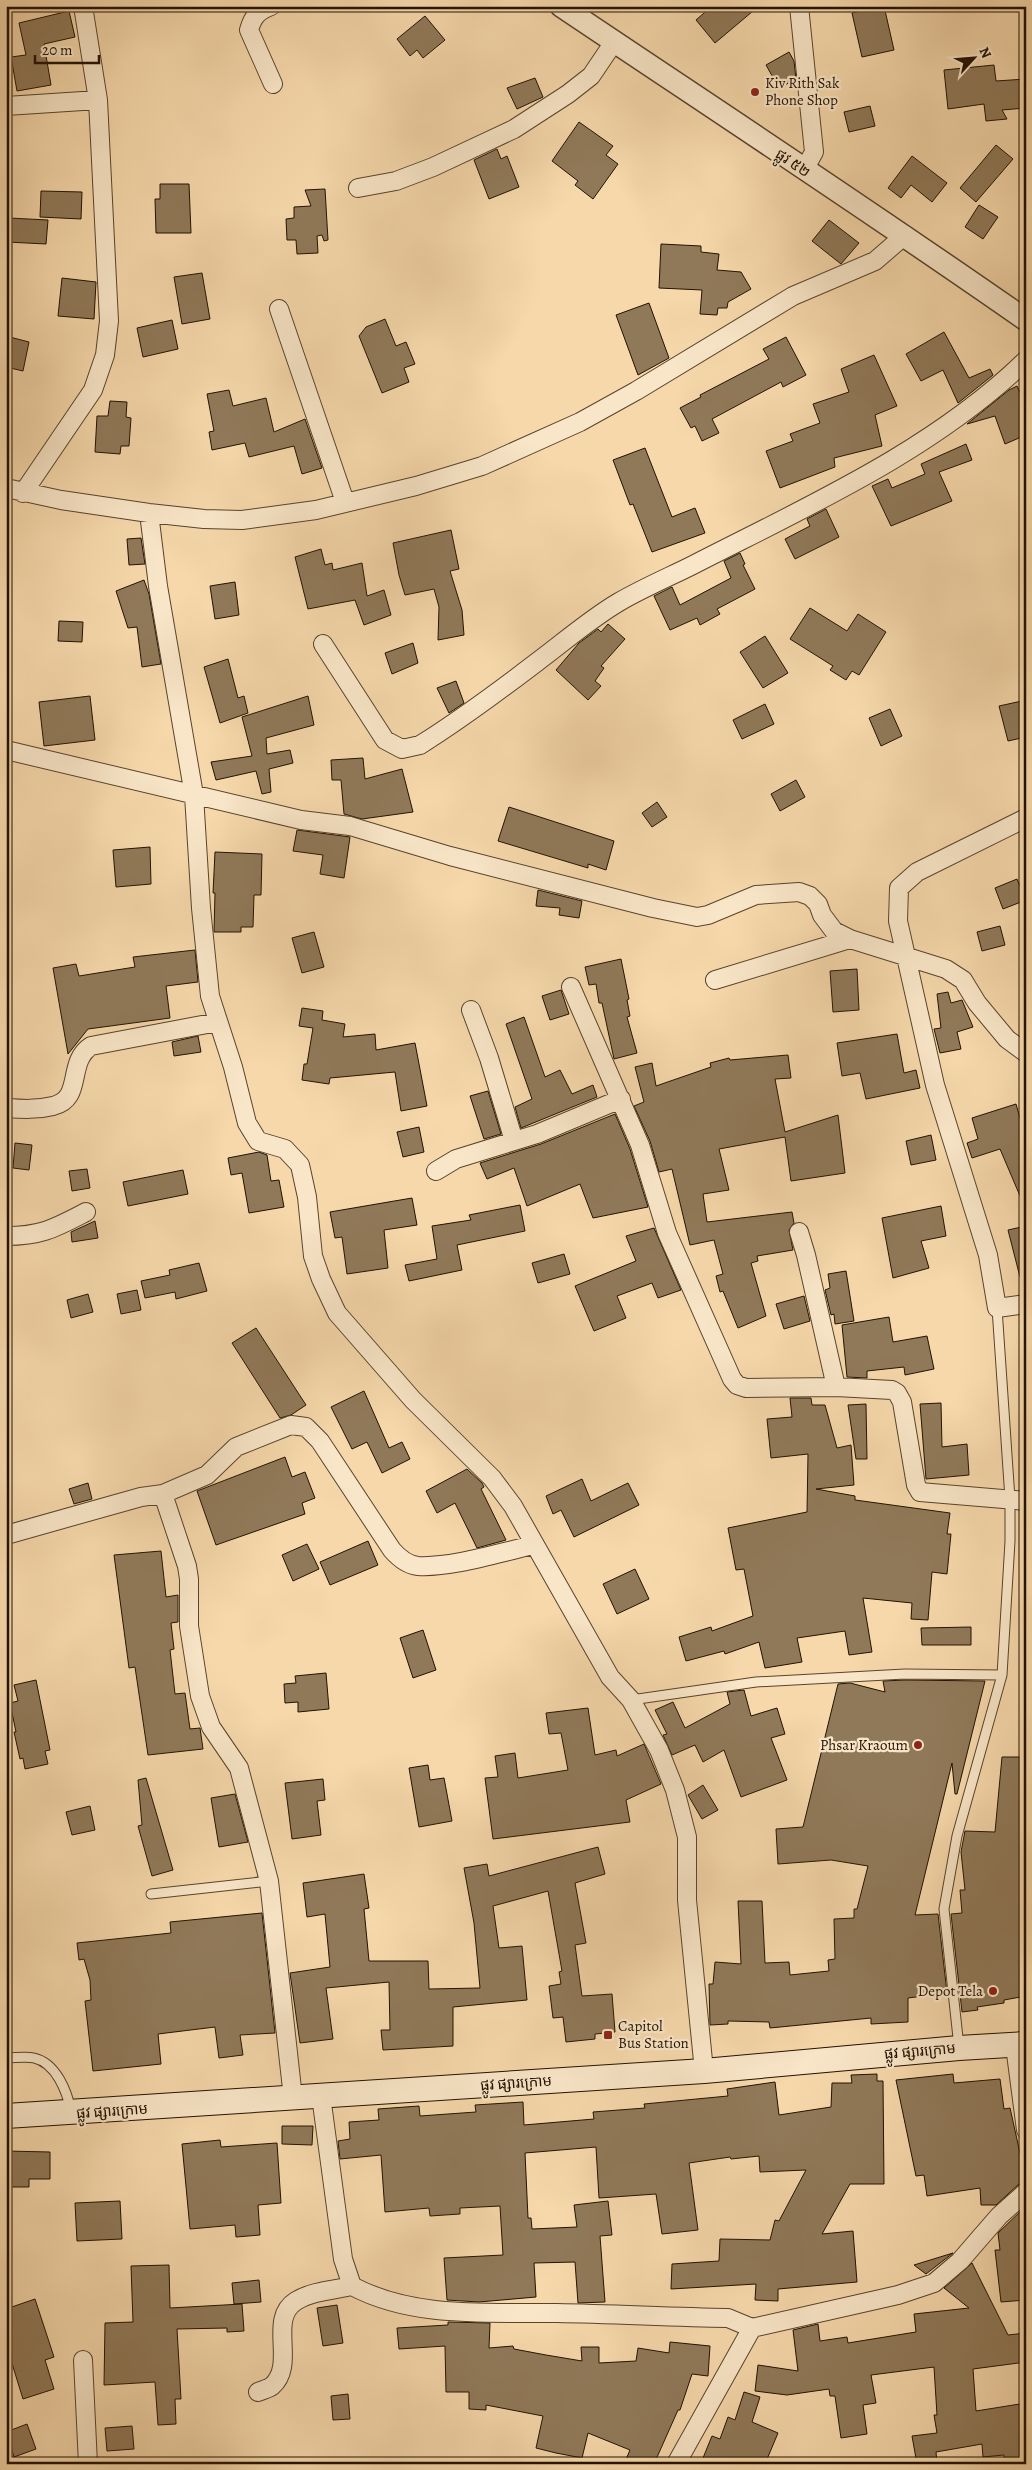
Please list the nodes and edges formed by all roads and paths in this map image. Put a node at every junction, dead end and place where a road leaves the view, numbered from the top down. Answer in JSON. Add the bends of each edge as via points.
{"nodes":[{"id":1,"x":82,"y":6,"type":"edge"},
{"id":2,"x":271,"y":6,"type":"edge"},
{"id":3,"x":561,"y":6,"type":"edge"},
{"id":4,"x":799,"y":6,"type":"edge"},
{"id":5,"x":614,"y":42,"type":"junction"},
{"id":6,"x":273,"y":84,"type":"dead end"},
{"id":7,"x":98,"y":100,"type":"junction"},
{"id":8,"x":6,"y":106,"type":"edge"},
{"id":9,"x":804,"y":170,"type":"junction"},
{"id":10,"x":358,"y":188,"type":"dead end"},
{"id":11,"x":905,"y":236,"type":"junction"},
{"id":12,"x":279,"y":309,"type":"dead end"},
{"id":13,"x":1026,"y":320,"type":"edge"},
{"id":14,"x":1026,"y":360,"type":"edge"},
{"id":15,"x":15,"y":490,"type":"edge"},
{"id":16,"x":345,"y":502,"type":"junction"},
{"id":17,"x":149,"y":513,"type":"junction"},
{"id":18,"x":323,"y":644,"type":"dead end"},
{"id":19,"x":6,"y":750,"type":"edge"},
{"id":20,"x":194,"y":795,"type":"junction"},
{"id":21,"x":1026,"y":818,"type":"edge"},
{"id":22,"x":850,"y":939,"type":"junction"},
{"id":23,"x":904,"y":954,"type":"junction"},
{"id":24,"x":715,"y":980,"type":"dead end"},
{"id":25,"x":571,"y":987,"type":"dead end"},
{"id":26,"x":471,"y":1010,"type":"dead end"},
{"id":27,"x":218,"y":1022,"type":"junction"},
{"id":28,"x":1026,"y":1053,"type":"edge"},
{"id":29,"x":622,"y":1099,"type":"junction"},
{"id":30,"x":6,"y":1108,"type":"edge"},
{"id":31,"x":514,"y":1141,"type":"junction"},
{"id":32,"x":436,"y":1170,"type":"dead end"},
{"id":33,"x":86,"y":1212,"type":"dead end"},
{"id":34,"x":799,"y":1232,"type":"dead end"},
{"id":35,"x":6,"y":1236,"type":"edge"},
{"id":36,"x":1026,"y":1304,"type":"edge"},
{"id":37,"x":997,"y":1308,"type":"junction"},
{"id":38,"x":836,"y":1387,"type":"junction"},
{"id":39,"x":163,"y":1494,"type":"junction"},
{"id":40,"x":1018,"y":1500,"type":"edge"},
{"id":41,"x":6,"y":1535,"type":"edge"},
{"id":42,"x":534,"y":1545,"type":"junction"},
{"id":43,"x":1002,"y":1675,"type":"junction"},
{"id":44,"x":631,"y":1700,"type":"junction"},
{"id":45,"x":269,"y":1881,"type":"junction"},
{"id":46,"x":151,"y":1894,"type":"dead end"},
{"id":47,"x":1021,"y":2045,"type":"edge"},
{"id":48,"x":959,"y":2048,"type":"junction"},
{"id":49,"x":6,"y":2058,"type":"edge"},
{"id":50,"x":704,"y":2071,"type":"junction"},
{"id":51,"x":321,"y":2096,"type":"junction"},
{"id":52,"x":293,"y":2098,"type":"junction"},
{"id":53,"x":72,"y":2113,"type":"junction"},
{"id":54,"x":6,"y":2116,"type":"edge"},
{"id":55,"x":1026,"y":2130,"type":"edge"},
{"id":56,"x":1026,"y":2192,"type":"edge"},
{"id":57,"x":352,"y":2286,"type":"junction"},
{"id":58,"x":752,"y":2328,"type":"junction"},
{"id":59,"x":83,"y":2360,"type":"dead end"},
{"id":60,"x":258,"y":2392,"type":"dead end"},
{"id":61,"x":88,"y":2464,"type":"edge"},
{"id":62,"x":676,"y":2464,"type":"edge"}],
"edges":[{"from":1,"to":7,"type":"street"},
{"from":2,"to":6,"type":"street","via":[[252,18],[248,30]]},
{"from":3,"to":5,"type":"street","name":"ផ្លូវ ៥២"},
{"from":4,"to":9,"type":"street","via":[[814,152]]},
{"from":5,"to":9,"type":"street","name":"ផ្លូវ ៥២"},
{"from":5,"to":10,"type":"street","via":[[591,76],[514,129],[434,167],[396,181]]},
{"from":7,"to":8,"type":"street"},
{"from":7,"to":15,"type":"street","via":[[109,321],[105,355],[93,390]]},
{"from":9,"to":11,"type":"street","name":"ផ្លូវ ៥២"},
{"from":11,"to":13,"type":"street","name":"ផ្លូវ ៥២"},
{"from":11,"to":16,"type":"street","via":[[875,261],[793,296],[636,391],[532,446],[473,469]]},
{"from":12,"to":16,"type":"street"},
{"from":14,"to":18,"type":"street","via":[[1005,381],[951,422],[894,458],[620,602],[420,745],[402,749],[386,740]]},
{"from":15,"to":17,"type":"street"},
{"from":16,"to":17,"type":"street","via":[[298,513],[242,520]]},
{"from":17,"to":20,"type":"street","via":[[158,586]]},
{"from":19,"to":20,"type":"street"},
{"from":20,"to":22,"type":"street","via":[[301,820],[350,826],[450,856],[696,916],[708,915],[756,895],[799,892],[815,900],[834,931]]},
{"from":20,"to":27,"type":"street","via":[[210,996]]},
{"from":21,"to":23,"type":"street","via":[[917,872],[899,888],[898,921]]},
{"from":22,"to":23,"type":"street"},
{"from":22,"to":24,"type":"street"},
{"from":23,"to":28,"type":"street","via":[[946,969],[963,980],[977,1003],[1007,1039]]},
{"from":23,"to":37,"type":"street","via":[[935,1085],[988,1256]]},
{"from":25,"to":29,"type":"street"},
{"from":26,"to":31,"type":"street"},
{"from":27,"to":30,"type":"street","via":[[91,1046],[83,1050],[77,1060],[70,1096],[62,1102],[32,1109]]},
{"from":27,"to":42,"type":"street","via":[[253,1137],[262,1144],[285,1150],[300,1165],[313,1256],[337,1313],[413,1400],[501,1489],[514,1506]]},
{"from":29,"to":31,"type":"street"},
{"from":29,"to":38,"type":"street","via":[[667,1233],[732,1380],[737,1385],[752,1389]]},
{"from":31,"to":32,"type":"street"},
{"from":33,"to":35,"type":"street","via":[[48,1232]]},
{"from":34,"to":38,"type":"street"},
{"from":36,"to":37,"type":"street"},
{"from":37,"to":40,"type":"lane"},
{"from":38,"to":40,"type":"street","via":[[897,1393],[902,1402],[916,1485],[920,1492]]},
{"from":39,"to":41,"type":"street","via":[[132,1499]]},
{"from":39,"to":42,"type":"street","via":[[207,1475],[236,1447],[297,1424],[306,1427],[320,1441],[392,1550],[404,1561],[417,1566],[467,1560]]},
{"from":39,"to":45,"type":"street","via":[[187,1566],[189,1626],[200,1696],[211,1726],[239,1768]]},
{"from":40,"to":43,"type":"lane","via":[[1010,1541]]},
{"from":42,"to":44,"type":"street","via":[[610,1677]]},
{"from":43,"to":44,"type":"lane","via":[[905,1674],[756,1682]]},
{"from":43,"to":48,"type":"lane","via":[[957,1836],[944,1909]]},
{"from":44,"to":50,"type":"street","via":[[659,1750],[675,1790],[687,1837],[687,1900]]},
{"from":45,"to":46,"type":"lane"},
{"from":45,"to":52,"type":"street"},
{"from":47,"to":48,"type":"main road","name":"ផ្លូវ ផ្សារក្រោម"},
{"from":47,"to":55,"type":"street"},
{"from":48,"to":50,"type":"main road","name":"ផ្លូវ ផ្សារក្រោម"},
{"from":49,"to":53,"type":"lane","via":[[35,2058],[53,2070],[68,2097]]},
{"from":50,"to":51,"type":"main road","name":"ផ្លូវ ផ្សារក្រោម"},
{"from":51,"to":52,"type":"main road","name":"ផ្លូវ ផ្សារក្រោម"},
{"from":51,"to":57,"type":"street","via":[[343,2260]]},
{"from":52,"to":53,"type":"main road","name":"ផ្លូវ ផ្សារក្រោម"},
{"from":53,"to":54,"type":"main road","name":"ផ្លូវ ផ្សារក្រោម"},
{"from":56,"to":58,"type":"street","via":[[999,2216],[960,2261],[934,2283],[898,2295]]},
{"from":57,"to":58,"type":"street","via":[[370,2296],[437,2311],[728,2318]]},
{"from":57,"to":60,"type":"street","via":[[305,2296],[285,2312],[282,2370],[272,2386]]},
{"from":58,"to":62,"type":"street"},
{"from":59,"to":61,"type":"street"}]}
